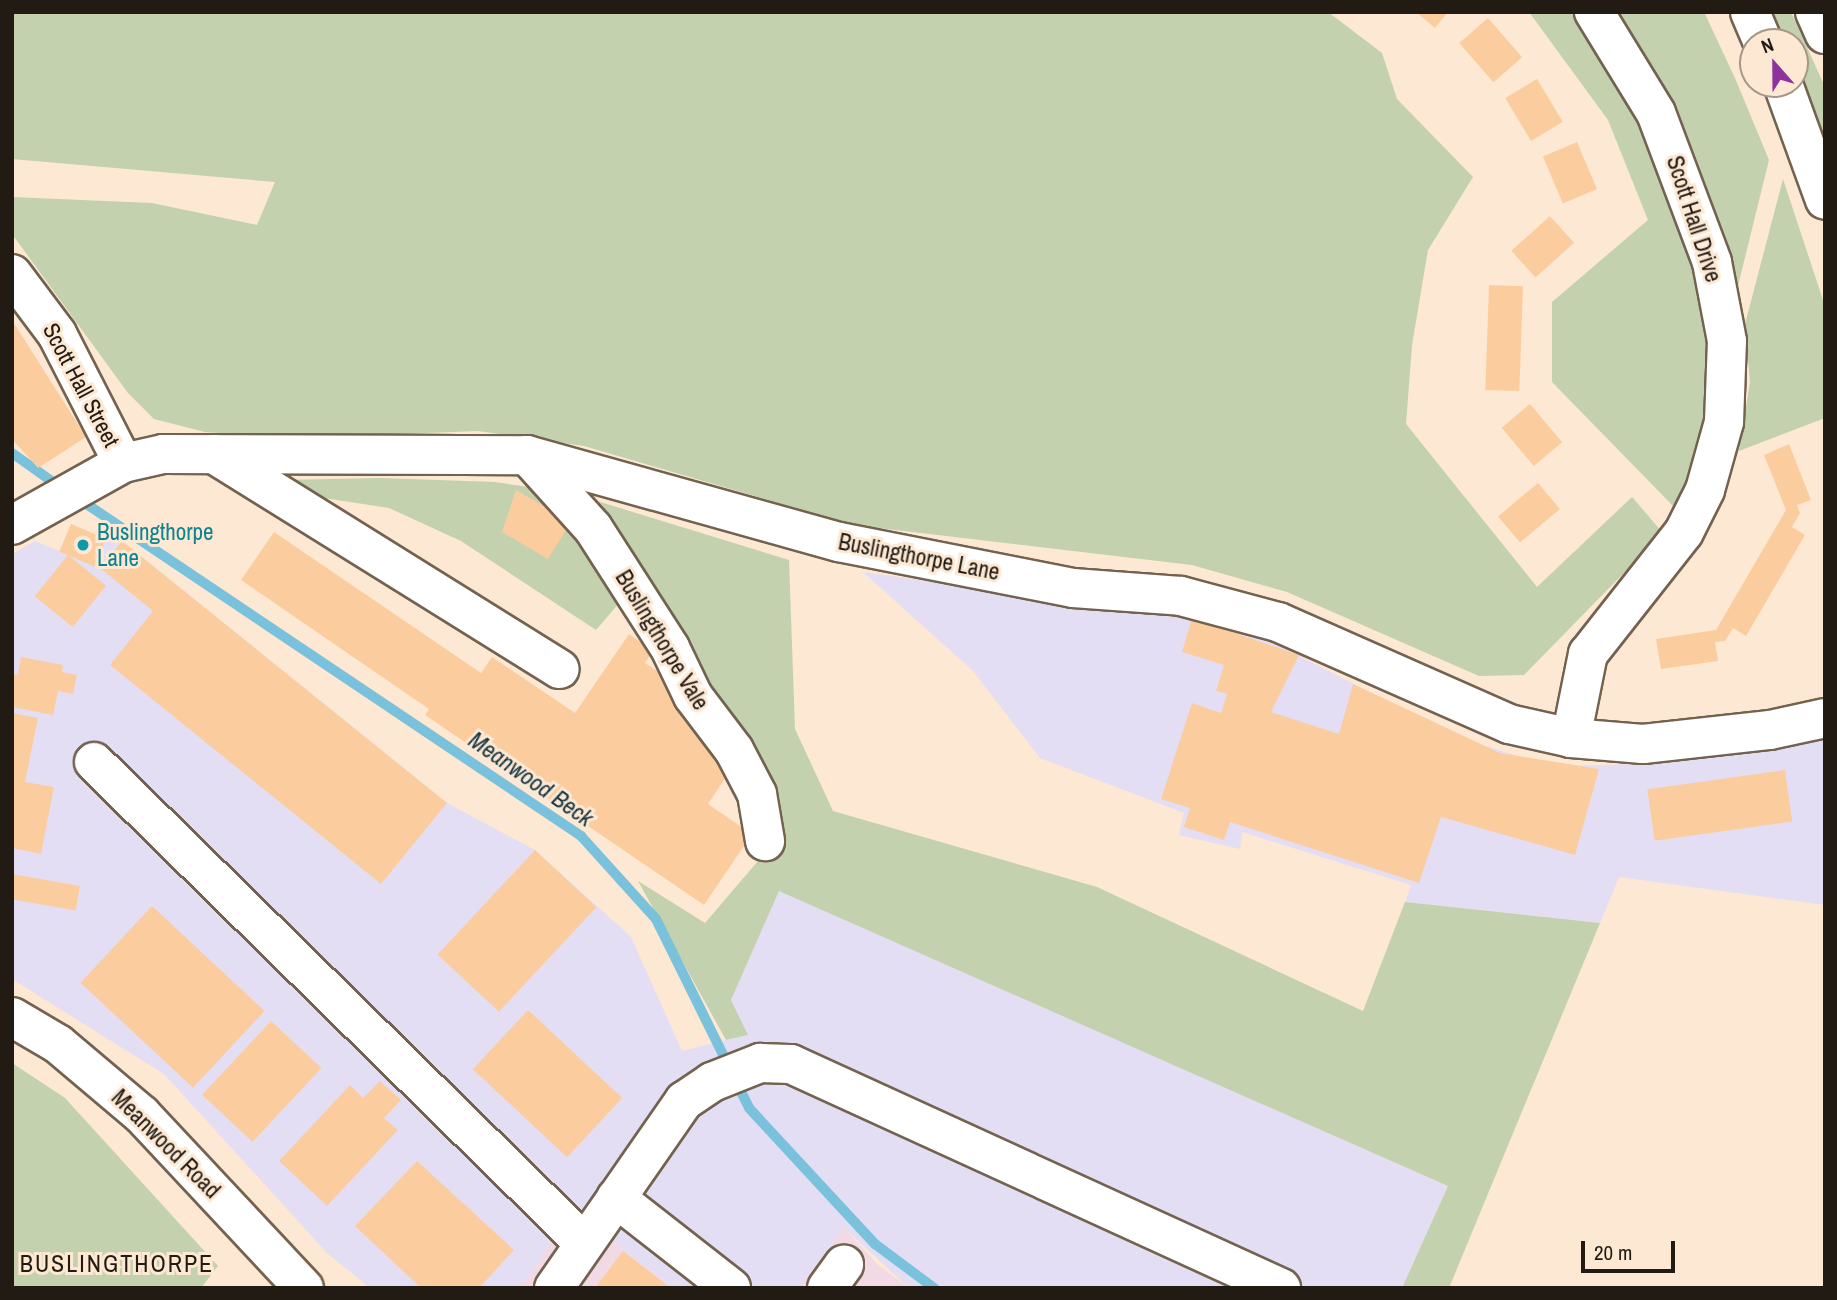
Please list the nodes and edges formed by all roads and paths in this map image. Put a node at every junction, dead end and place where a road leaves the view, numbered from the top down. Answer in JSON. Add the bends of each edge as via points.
{"nodes":[{"id":1,"x":1594,"y":12,"type":"edge"},
{"id":2,"x":1749,"y":12,"type":"edge"},
{"id":3,"x":1815,"y":12,"type":"edge"},
{"id":4,"x":1756,"y":28,"type":"edge"},
{"id":5,"x":1825,"y":34,"type":"edge"},
{"id":6,"x":1788,"y":98,"type":"edge"},
{"id":7,"x":1825,"y":200,"type":"edge"},
{"id":8,"x":12,"y":274,"type":"edge"},
{"id":9,"x":214,"y":454,"type":"junction"},
{"id":10,"x":527,"y":455,"type":"junction"},
{"id":11,"x":116,"y":467,"type":"junction"},
{"id":12,"x":12,"y":525,"type":"edge"},
{"id":13,"x":561,"y":669,"type":"dead end"},
{"id":14,"x":1825,"y":718,"type":"edge"},
{"id":15,"x":1571,"y":738,"type":"junction"},
{"id":16,"x":93,"y":762,"type":"dead end"},
{"id":17,"x":765,"y":841,"type":"dead end"},
{"id":18,"x":12,"y":1017,"type":"edge"},
{"id":19,"x":616,"y":1198,"type":"junction"},
{"id":20,"x":584,"y":1242,"type":"junction"},
{"id":21,"x":289,"y":1283,"type":"edge"},
{"id":22,"x":554,"y":1288,"type":"edge"},
{"id":23,"x":731,"y":1288,"type":"edge"},
{"id":24,"x":1281,"y":1288,"type":"edge"}],
"edges":[{"from":1,"to":15,"type":"main road","name":"Scott Hall Drive","via":[[1657,113],[1712,262],[1727,341],[1724,422],[1704,490],[1685,532],[1588,654]]},
{"from":2,"to":4,"type":"main road"},
{"from":3,"to":5,"type":"main road"},
{"from":6,"to":7,"type":"main road"},
{"from":8,"to":11,"type":"main road","name":"Scott Hall Street","via":[[57,334]]},
{"from":9,"to":10,"type":"main road","name":"Buslingthorpe Lane"},
{"from":9,"to":11,"type":"main road","name":"Buslingthorpe Lane","via":[[163,454]]},
{"from":9,"to":13,"type":"main road"},
{"from":10,"to":15,"type":"main road","name":"Buslingthorpe Lane","via":[[838,555],[1073,589],[1181,596],[1278,622],[1509,724]]},
{"from":10,"to":17,"type":"main road","name":"Buslingthorpe Vale","via":[[593,528],[670,648],[693,696],[734,750],[757,794]]},
{"from":11,"to":12,"type":"main road","name":"Buslingthorpe Lane"},
{"from":14,"to":15,"type":"main road","name":"Buslingthorpe Lane","via":[[1770,730],[1643,744]]},
{"from":16,"to":20,"type":"main road"},
{"from":18,"to":21,"type":"main road","name":"Meanwood Road","via":[[58,1044],[142,1115]]},
{"from":19,"to":20,"type":"main road"},
{"from":19,"to":23,"type":"main road"},
{"from":19,"to":24,"type":"main road","via":[[698,1091],[758,1063],[791,1065]]},
{"from":20,"to":22,"type":"main road"}]}
